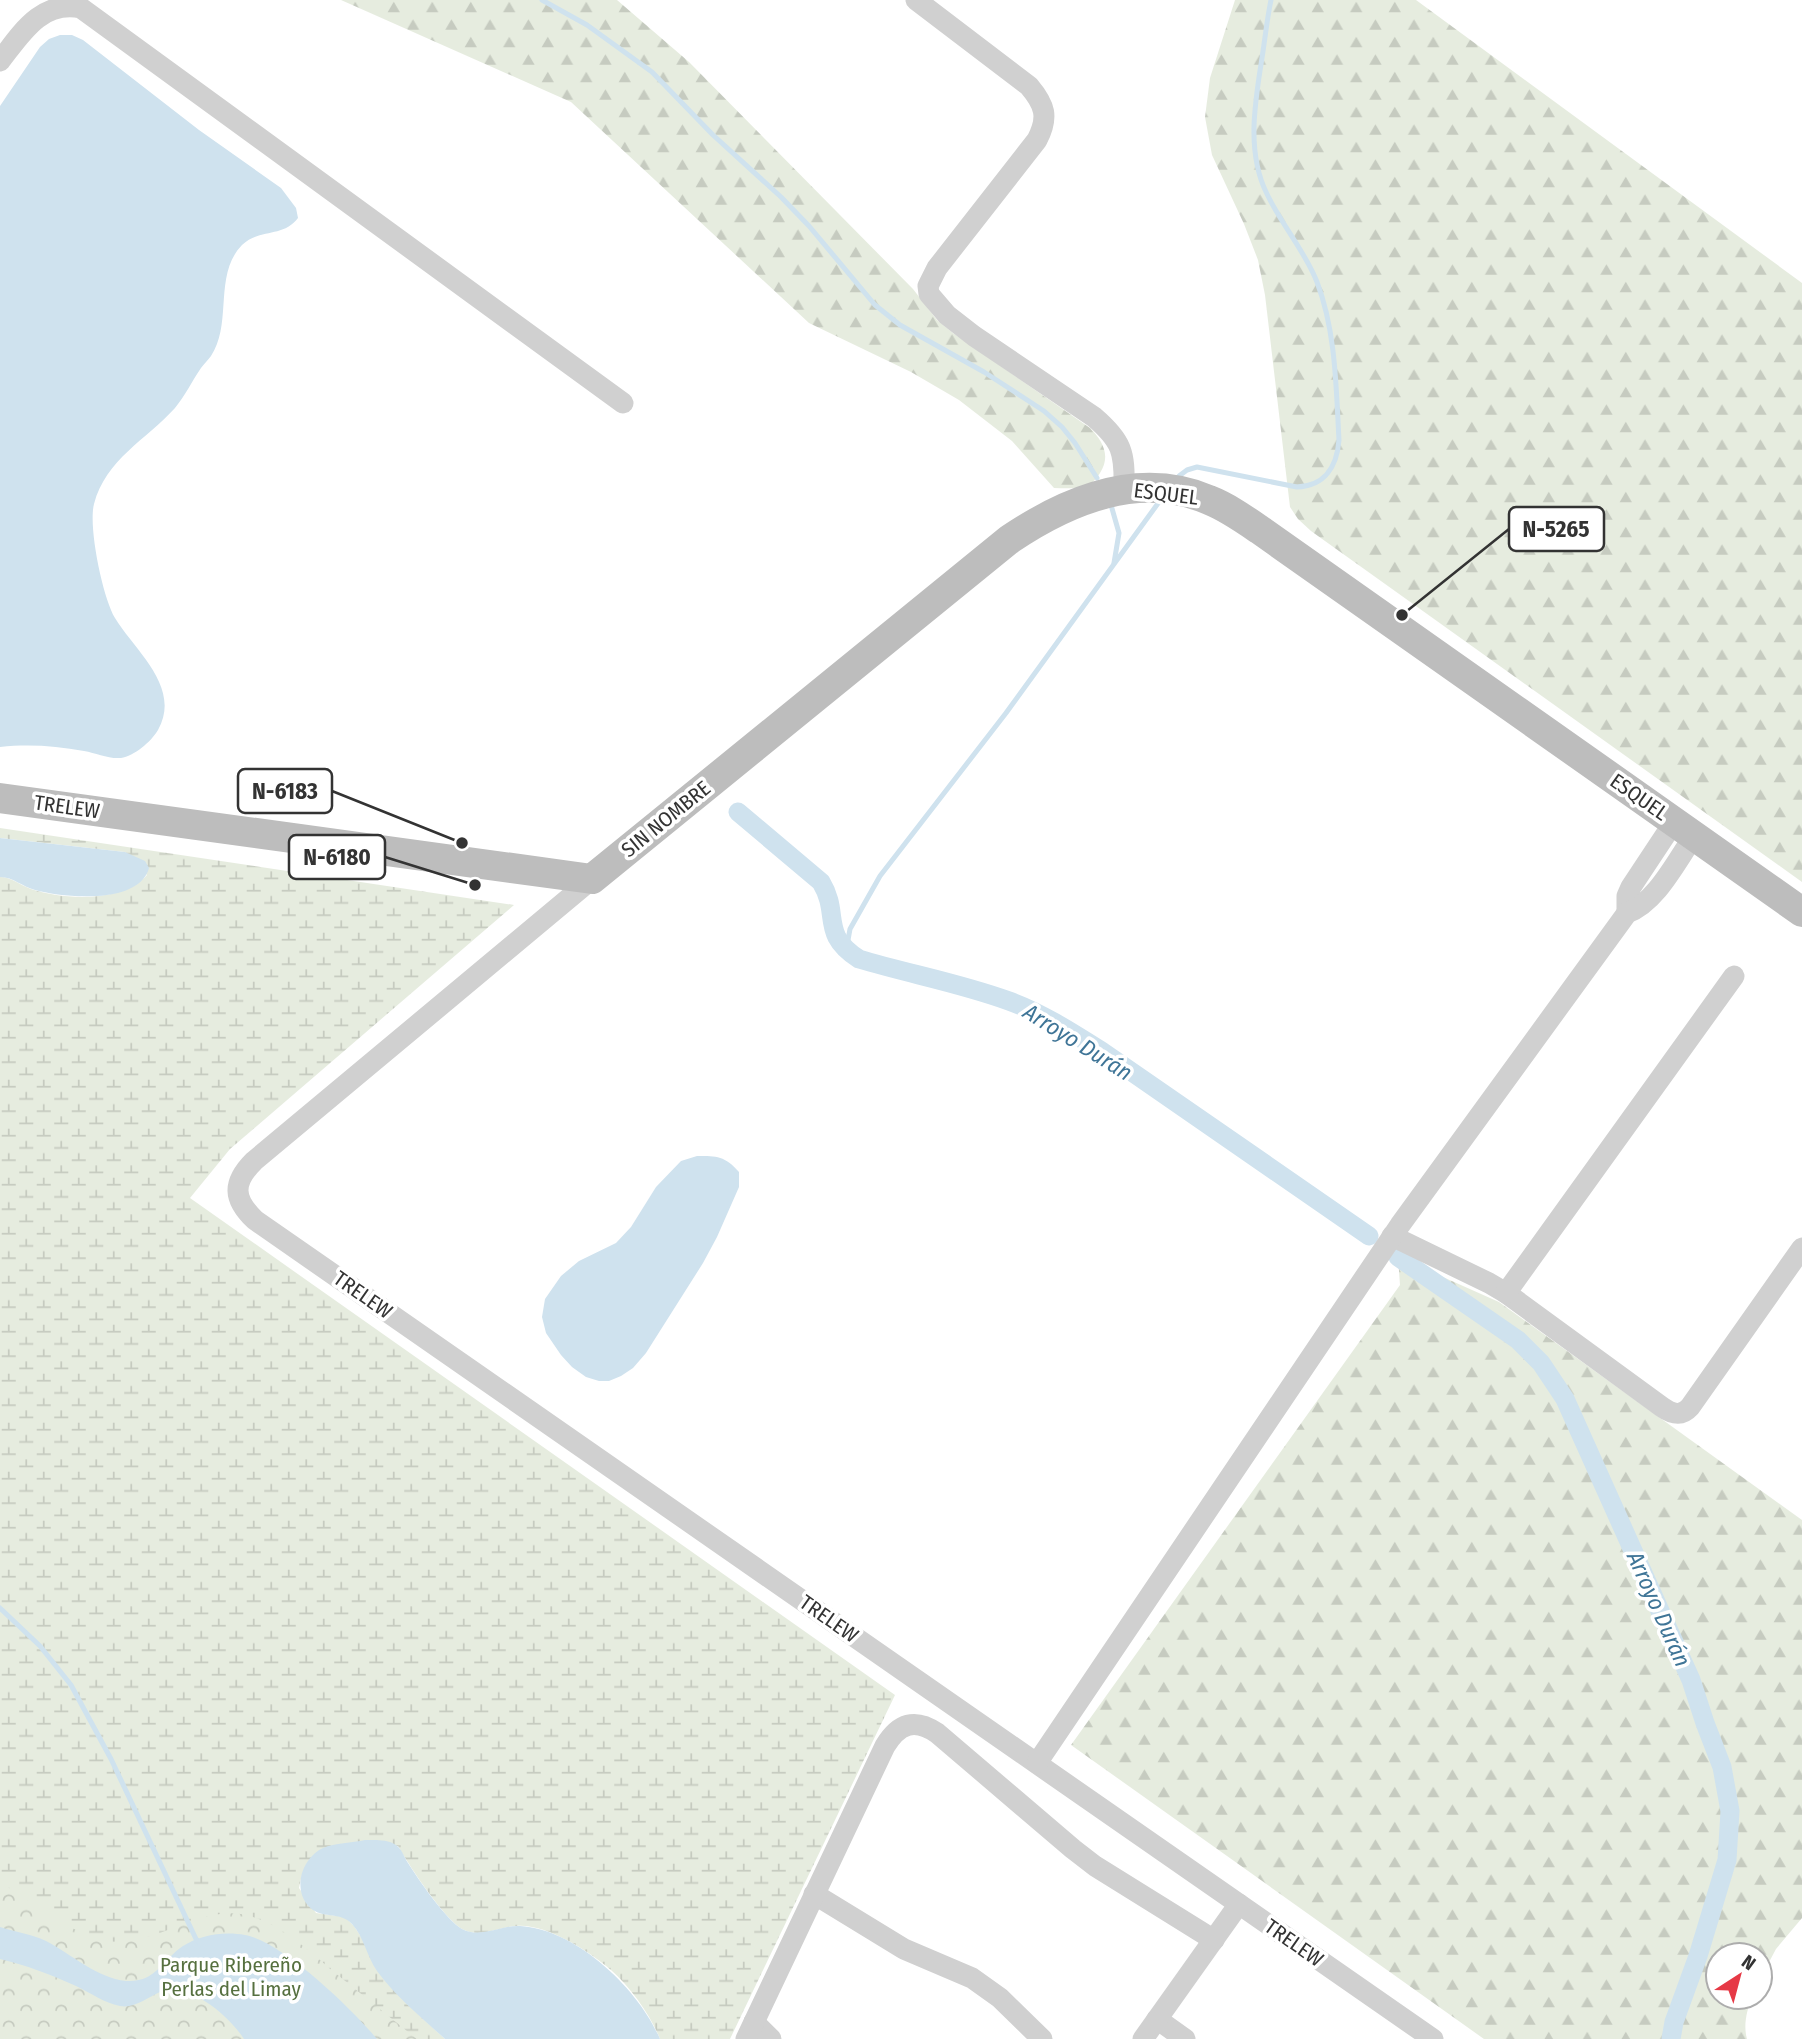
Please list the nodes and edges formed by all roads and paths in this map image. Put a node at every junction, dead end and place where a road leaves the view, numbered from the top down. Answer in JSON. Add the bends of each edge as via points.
{"nodes":[{"id":1,"x":916,"y":0,"type":"edge"},
{"id":2,"x":0,"y":61,"type":"edge"},
{"id":3,"x":623,"y":403,"type":"dead end"},
{"id":4,"x":1124,"y":489,"type":"junction"},
{"id":5,"x":0,"y":798,"type":"edge"},
{"id":6,"x":1684,"y":829,"type":"junction"},
{"id":7,"x":593,"y":879,"type":"junction"},
{"id":8,"x":1802,"y":912,"type":"edge"},
{"id":9,"x":1734,"y":976,"type":"dead end"},
{"id":10,"x":237,"y":1190,"type":"joint"},
{"id":11,"x":1392,"y":1236,"type":"junction"},
{"id":12,"x":1802,"y":1248,"type":"edge"},
{"id":13,"x":1506,"y":1293,"type":"junction"},
{"id":14,"x":1037,"y":1763,"type":"junction"},
{"id":15,"x":814,"y":1894,"type":"junction"},
{"id":16,"x":1239,"y":1904,"type":"junction"},
{"id":17,"x":1214,"y":1940,"type":"junction"},
{"id":18,"x":1157,"y":2020,"type":"junction"},
{"id":19,"x":750,"y":2031,"type":"edge"},
{"id":20,"x":771,"y":2039,"type":"edge"},
{"id":21,"x":1042,"y":2039,"type":"edge"},
{"id":22,"x":1143,"y":2039,"type":"edge"},
{"id":23,"x":1185,"y":2039,"type":"edge"},
{"id":24,"x":1433,"y":2039,"type":"edge"}],
"edges":[{"from":1,"to":4,"type":"street","name":"ESQUEL","via":[[1029,86],[1040,98],[1044,113],[1044,127],[1037,140],[937,268],[929,294],[947,315],[1105,426],[1124,454]]},
{"from":2,"to":3,"type":"street","via":[[44,9],[69,4],[91,14]]},
{"from":4,"to":6,"type":"main road","name":"ESQUEL","via":[[1182,492],[1235,513]]},
{"from":4,"to":7,"type":"main road","name":"SIN NOMBRE","via":[[1064,507],[1010,539]]},
{"from":5,"to":7,"type":"main road","name":"TRELEW"},
{"from":6,"to":8,"type":"main road","name":"ESQUEL"},
{"from":6,"to":11,"type":"street","via":[[1650,898],[1627,913]]},
{"from":7,"to":10,"type":"street","name":"SIN NOMBRE","via":[[254,1161]]},
{"from":9,"to":13,"type":"street"},
{"from":10,"to":14,"type":"street","name":"TRELEW","via":[[245,1211],[255,1220]]},
{"from":11,"to":13,"type":"street"},
{"from":11,"to":14,"type":"street"},
{"from":12,"to":13,"type":"street","via":[[1690,1407],[1679,1414],[1662,1407]]},
{"from":14,"to":16,"type":"street","name":"TRELEW"},
{"from":15,"to":17,"type":"street","via":[[885,1746],[904,1726],[922,1724],[1080,1855]]},
{"from":15,"to":19,"type":"street"},
{"from":15,"to":21,"type":"street","via":[[895,1944],[972,1978]]},
{"from":16,"to":17,"type":"street"},
{"from":16,"to":24,"type":"street","name":"TRELEW"},
{"from":17,"to":18,"type":"street"},
{"from":18,"to":22,"type":"street"},
{"from":18,"to":23,"type":"street"},
{"from":19,"to":20,"type":"street"}]}
